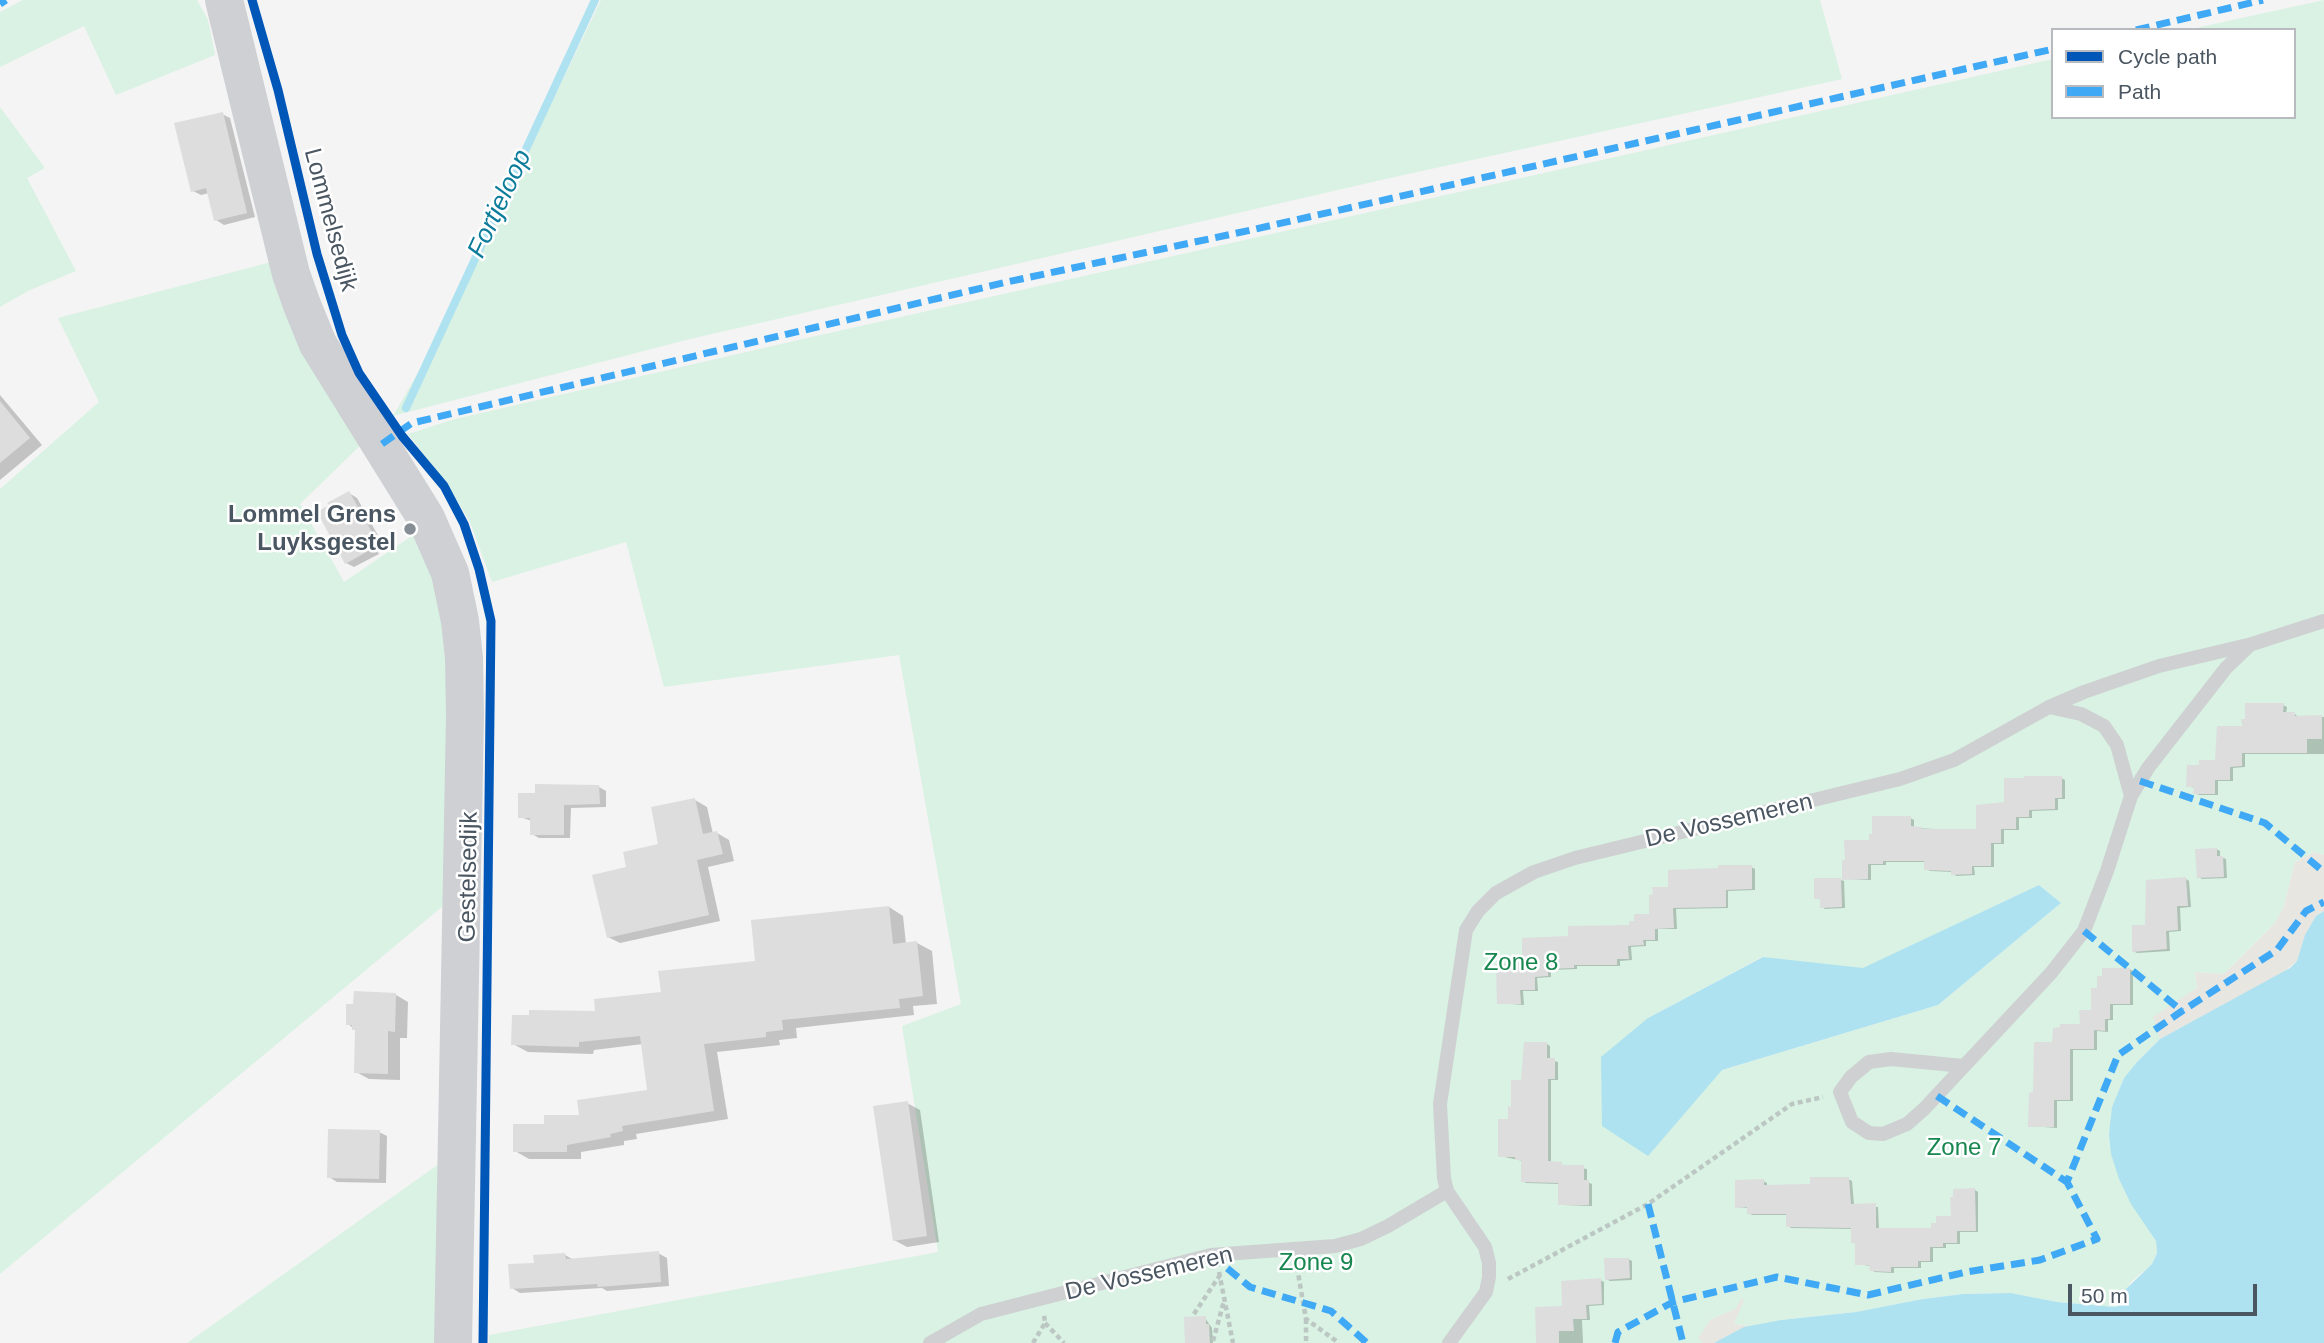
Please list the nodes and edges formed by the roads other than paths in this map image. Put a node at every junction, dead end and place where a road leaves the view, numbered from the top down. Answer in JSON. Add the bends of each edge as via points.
{"nodes":[{"id":1,"x":224,"y":0,"type":"edge"},
{"id":2,"x":382,"y":444,"type":"joint"},
{"id":3,"x":2324,"y":621,"type":"edge"},
{"id":4,"x":2252,"y":643,"type":"junction"},
{"id":5,"x":2049,"y":707,"type":"junction"},
{"id":6,"x":2131,"y":796,"type":"junction"},
{"id":7,"x":1963,"y":1066,"type":"junction"},
{"id":8,"x":1447,"y":1191,"type":"junction"},
{"id":9,"x":453,"y":1343,"type":"edge"},
{"id":10,"x":930,"y":1343,"type":"edge"},
{"id":11,"x":1449,"y":1343,"type":"edge"}],
"edges":[{"from":1,"to":2,"type":"main road","name":"Lommelsedijk","via":[[291,274],[318,344]]},
{"from":2,"to":9,"type":"main road","name":"Gestelsedijk","via":[[441,550],[454,592],[464,657]]},
{"from":3,"to":4,"type":"lane","name":"De Vossemeren"},
{"from":4,"to":5,"type":"lane","name":"De Vossemeren","via":[[2159,666]]},
{"from":4,"to":6,"type":"lane","name":"De Vossemeren","via":[[2200,700]]},
{"from":5,"to":6,"type":"lane","via":[[2081,714],[2104,726],[2117,746]]},
{"from":5,"to":8,"type":"lane","name":"De Vossemeren","via":[[1954,760],[1900,779],[1575,858],[1534,872],[1496,893],[1466,930],[1440,1104]]},
{"from":6,"to":7,"type":"lane","name":"De Vossemeren","via":[[2084,931]]},
{"from":7,"to":7,"type":"lane","name":"De Vossemeren","via":[[1891,1059],[1869,1062],[1840,1092],[1852,1122],[1869,1133],[1883,1134],[1907,1124]]},
{"from":8,"to":10,"type":"lane","name":"De Vossemeren","via":[[1388,1226],[1335,1247],[1216,1255],[981,1314]]},
{"from":8,"to":11,"type":"lane","name":"De Vossemeren","via":[[1485,1247],[1489,1262],[1486,1292]]}]}
